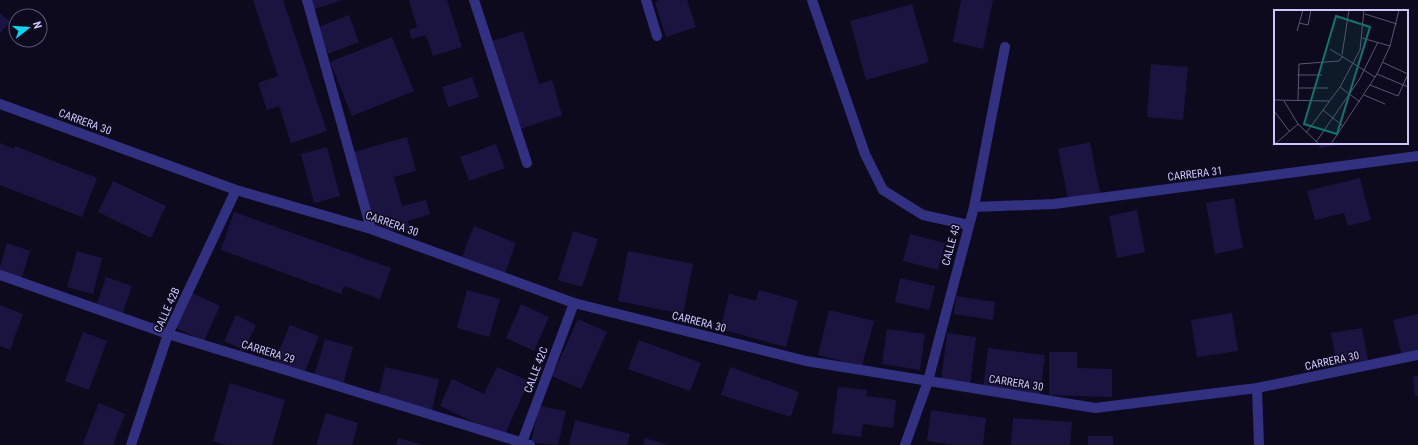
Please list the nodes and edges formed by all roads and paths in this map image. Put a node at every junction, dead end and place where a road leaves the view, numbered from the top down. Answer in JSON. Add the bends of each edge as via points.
{"nodes":[{"id":1,"x":307,"y":0,"type":"edge"},
{"id":2,"x":474,"y":0,"type":"edge"},
{"id":3,"x":646,"y":0,"type":"edge"},
{"id":4,"x":812,"y":0,"type":"edge"},
{"id":5,"x":657,"y":36,"type":"dead end"},
{"id":6,"x":1005,"y":47,"type":"dead end"},
{"id":7,"x":0,"y":104,"type":"edge"},
{"id":8,"x":1418,"y":156,"type":"edge"},
{"id":9,"x":527,"y":163,"type":"dead end"},
{"id":10,"x":236,"y":190,"type":"junction"},
{"id":11,"x":974,"y":207,"type":"junction"},
{"id":12,"x":969,"y":225,"type":"junction"},
{"id":13,"x":371,"y":229,"type":"junction"},
{"id":14,"x":0,"y":275,"type":"edge"},
{"id":15,"x":574,"y":303,"type":"junction"},
{"id":16,"x":168,"y":334,"type":"junction"},
{"id":17,"x":1418,"y":355,"type":"edge"},
{"id":18,"x":928,"y":381,"type":"junction"},
{"id":19,"x":1257,"y":388,"type":"junction"},
{"id":20,"x":524,"y":444,"type":"edge"},
{"id":21,"x":131,"y":445,"type":"edge"},
{"id":22,"x":905,"y":445,"type":"edge"},
{"id":23,"x":1259,"y":445,"type":"edge"}],
"edges":[{"from":1,"to":13,"type":"street"},
{"from":2,"to":9,"type":"street"},
{"from":3,"to":5,"type":"street"},
{"from":4,"to":12,"type":"street","via":[[864,154],[883,190],[923,215]]},
{"from":6,"to":11,"type":"street","name":"CALLE 43"},
{"from":7,"to":10,"type":"street","name":"CARRERA 30"},
{"from":8,"to":11,"type":"street","name":"CARRERA 31","via":[[1054,204]]},
{"from":10,"to":13,"type":"street","name":"CARRERA 30"},
{"from":10,"to":16,"type":"street","name":"CALLE 42B"},
{"from":11,"to":12,"type":"street","name":"CALLE 43"},
{"from":12,"to":18,"type":"street","name":"CALLE 43"},
{"from":13,"to":15,"type":"street","name":"CARRERA 30"},
{"from":14,"to":16,"type":"street","name":"CARRERA 29"},
{"from":15,"to":18,"type":"street","name":"CARRERA 30","via":[[806,361]]},
{"from":15,"to":20,"type":"street","name":"CALLE 42C"},
{"from":16,"to":20,"type":"street","name":"CARRERA 29"},
{"from":16,"to":21,"type":"street","name":"CALLE 42B"},
{"from":17,"to":19,"type":"street","name":"CARRERA 30"},
{"from":18,"to":19,"type":"street","name":"CARRERA 30","via":[[1095,408]]},
{"from":18,"to":22,"type":"street","name":"CALLE 43"},
{"from":19,"to":23,"type":"street"}]}
